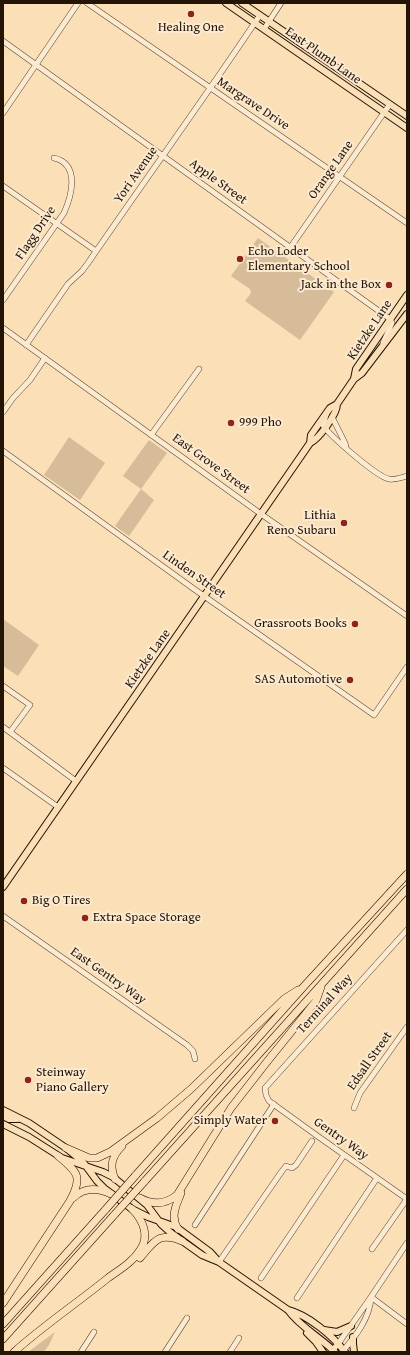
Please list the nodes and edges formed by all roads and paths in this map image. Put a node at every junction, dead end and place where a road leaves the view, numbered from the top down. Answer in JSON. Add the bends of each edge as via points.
{"nodes":[{"id":1,"x":78,"y":3,"type":"edge"},
{"id":2,"x":87,"y":3,"type":"edge"},
{"id":3,"x":226,"y":3,"type":"edge"},
{"id":4,"x":242,"y":3,"type":"edge"},
{"id":5,"x":281,"y":3,"type":"edge"},
{"id":6,"x":260,"y":15,"type":"junction"},
{"id":7,"x":268,"y":21,"type":"junction"},
{"id":8,"x":255,"y":23,"type":"junction"},
{"id":9,"x":264,"y":29,"type":"junction"},
{"id":10,"x":3,"y":41,"type":"edge"},
{"id":11,"x":36,"y":65,"type":"junction"},
{"id":12,"x":211,"y":88,"type":"junction"},
{"id":13,"x":390,"y":104,"type":"junction"},
{"id":14,"x":384,"y":112,"type":"junction"},
{"id":15,"x":3,"y":113,"type":"edge"},
{"id":16,"x":407,"y":116,"type":"edge"},
{"id":17,"x":406,"y":127,"type":"edge"},
{"id":18,"x":162,"y":155,"type":"junction"},
{"id":19,"x":54,"y":158,"type":"dead end"},
{"id":20,"x":340,"y":176,"type":"junction"},
{"id":21,"x":3,"y":186,"type":"edge"},
{"id":22,"x":57,"y":223,"type":"junction"},
{"id":23,"x":407,"y":223,"type":"edge"},
{"id":24,"x":290,"y":248,"type":"junction"},
{"id":25,"x":96,"y":251,"type":"junction"},
{"id":26,"x":407,"y":294,"type":"edge"},
{"id":27,"x":3,"y":300,"type":"edge"},
{"id":28,"x":407,"y":314,"type":"edge"},
{"id":29,"x":390,"y":319,"type":"junction"},
{"id":30,"x":3,"y":328,"type":"edge"},
{"id":31,"x":26,"y":345,"type":"junction"},
{"id":32,"x":378,"y":352,"type":"junction"},
{"id":33,"x":45,"y":358,"type":"junction"},
{"id":34,"x":199,"y":369,"type":"dead end"},
{"id":35,"x":354,"y":379,"type":"junction"},
{"id":36,"x":336,"y":404,"type":"junction"},
{"id":37,"x":3,"y":412,"type":"edge"},
{"id":38,"x":327,"y":413,"type":"junction"},
{"id":39,"x":332,"y":417,"type":"junction"},
{"id":40,"x":325,"y":428,"type":"junction"},
{"id":41,"x":152,"y":435,"type":"junction"},
{"id":42,"x":310,"y":443,"type":"junction"},
{"id":43,"x":346,"y":447,"type":"junction"},
{"id":44,"x":3,"y":451,"type":"edge"},
{"id":45,"x":407,"y":476,"type":"edge"},
{"id":46,"x":261,"y":514,"type":"junction"},
{"id":47,"x":204,"y":596,"type":"junction"},
{"id":48,"x":407,"y":616,"type":"edge"},
{"id":49,"x":407,"y":667,"type":"edge"},
{"id":50,"x":3,"y":686,"type":"edge"},
{"id":51,"x":3,"y":727,"type":"edge"},
{"id":52,"x":10,"y":732,"type":"junction"},
{"id":53,"x":3,"y":768,"type":"edge"},
{"id":54,"x":76,"y":781,"type":"junction"},
{"id":55,"x":58,"y":807,"type":"junction"},
{"id":56,"x":407,"y":874,"type":"edge"},
{"id":57,"x":3,"y":887,"type":"edge"},
{"id":58,"x":407,"y":889,"type":"edge"},
{"id":59,"x":3,"y":916,"type":"edge"},
{"id":60,"x":407,"y":930,"type":"edge"},
{"id":61,"x":322,"y":983,"type":"junction"},
{"id":62,"x":306,"y":984,"type":"junction"},
{"id":63,"x":407,"y":1027,"type":"edge"},
{"id":64,"x":195,"y":1059,"type":"dead end"},
{"id":65,"x":266,"y":1095,"type":"joint"},
{"id":66,"x":274,"y":1104,"type":"junction"},
{"id":67,"x":354,"y":1108,"type":"dead end"},
{"id":68,"x":3,"y":1110,"type":"edge"},
{"id":69,"x":3,"y":1116,"type":"edge"},
{"id":70,"x":22,"y":1119,"type":"junction"},
{"id":71,"x":3,"y":1124,"type":"edge"},
{"id":72,"x":135,"y":1133,"type":"junction"},
{"id":73,"x":312,"y":1141,"type":"dead end"},
{"id":74,"x":66,"y":1148,"type":"junction"},
{"id":75,"x":58,"y":1156,"type":"junction"},
{"id":76,"x":344,"y":1156,"type":"junction"},
{"id":77,"x":87,"y":1167,"type":"junction"},
{"id":78,"x":377,"y":1178,"type":"junction"},
{"id":79,"x":116,"y":1179,"type":"junction"},
{"id":80,"x":184,"y":1186,"type":"junction"},
{"id":81,"x":111,"y":1194,"type":"junction"},
{"id":82,"x":140,"y":1198,"type":"junction"},
{"id":83,"x":407,"y":1199,"type":"edge"},
{"id":84,"x":70,"y":1202,"type":"junction"},
{"id":85,"x":132,"y":1209,"type":"junction"},
{"id":86,"x":159,"y":1221,"type":"junction"},
{"id":87,"x":195,"y":1225,"type":"dead end"},
{"id":88,"x":178,"y":1229,"type":"junction"},
{"id":89,"x":182,"y":1241,"type":"junction"},
{"id":90,"x":406,"y":1246,"type":"edge"},
{"id":91,"x":372,"y":1249,"type":"dead end"},
{"id":92,"x":219,"y":1262,"type":"junction"},
{"id":93,"x":117,"y":1271,"type":"junction"},
{"id":94,"x":261,"y":1278,"type":"dead end"},
{"id":95,"x":371,"y":1297,"type":"junction"},
{"id":96,"x":297,"y":1298,"type":"dead end"},
{"id":97,"x":3,"y":1302,"type":"edge"},
{"id":98,"x":288,"y":1310,"type":"junction"},
{"id":99,"x":187,"y":1318,"type":"dead end"},
{"id":100,"x":295,"y":1320,"type":"junction"},
{"id":101,"x":3,"y":1324,"type":"edge"},
{"id":102,"x":407,"y":1324,"type":"edge"},
{"id":103,"x":351,"y":1326,"type":"junction"},
{"id":104,"x":320,"y":1328,"type":"junction"},
{"id":105,"x":94,"y":1332,"type":"dead end"},
{"id":106,"x":354,"y":1337,"type":"junction"},
{"id":107,"x":239,"y":1338,"type":"dead end"},
{"id":108,"x":3,"y":1339,"type":"edge"},
{"id":109,"x":338,"y":1344,"type":"junction"},
{"id":110,"x":333,"y":1351,"type":"edge"},
{"id":111,"x":343,"y":1351,"type":"edge"},
{"id":112,"x":14,"y":1352,"type":"edge"},
{"id":113,"x":81,"y":1352,"type":"edge"},
{"id":114,"x":165,"y":1352,"type":"edge"},
{"id":115,"x":230,"y":1352,"type":"edge"},
{"id":116,"x":323,"y":1352,"type":"edge"},
{"id":117,"x":354,"y":1352,"type":"edge"}],
"edges":[{"from":1,"to":11,"type":"street"},
{"from":2,"to":12,"type":"street","name":"Margrave Drive"},
{"from":3,"to":8,"type":"main road","name":"East Plumb Lane"},
{"from":4,"to":6,"type":"main road","name":"East Plumb Lane"},
{"from":5,"to":7,"type":"street"},
{"from":6,"to":7,"type":"main road","name":"East Plumb Lane"},
{"from":6,"to":8,"type":"street","name":"Yori Avenue"},
{"from":7,"to":9,"type":"street"},
{"from":7,"to":13,"type":"main road","name":"East Plumb Lane"},
{"from":8,"to":9,"type":"main road","name":"East Plumb Lane"},
{"from":8,"to":12,"type":"street","name":"Yori Avenue"},
{"from":9,"to":14,"type":"main road","name":"East Plumb Lane"},
{"from":10,"to":11,"type":"street","name":"Apple Street"},
{"from":11,"to":15,"type":"street"},
{"from":11,"to":18,"type":"street","name":"Apple Street"},
{"from":12,"to":18,"type":"street","name":"Yori Avenue"},
{"from":12,"to":20,"type":"street","name":"Margrave Drive"},
{"from":13,"to":14,"type":"street","name":"Orange Lane"},
{"from":13,"to":16,"type":"main road","name":"East Plumb Lane"},
{"from":14,"to":17,"type":"main road","name":"East Plumb Lane"},
{"from":14,"to":20,"type":"street","name":"Orange Lane"},
{"from":18,"to":24,"type":"street","name":"Apple Street"},
{"from":18,"to":25,"type":"street","name":"Yori Avenue"},
{"from":19,"to":22,"type":"street","name":"Flagg Drive","via":[[63,161],[72,175],[67,206]]},
{"from":20,"to":23,"type":"street","name":"Margrave Drive"},
{"from":20,"to":24,"type":"street","name":"Orange Lane"},
{"from":21,"to":22,"type":"street"},
{"from":22,"to":25,"type":"street"},
{"from":22,"to":27,"type":"street","name":"Flagg Drive"},
{"from":24,"to":29,"type":"street","name":"Apple Street"},
{"from":25,"to":31,"type":"street","name":"Yori Avenue","via":[[65,289]]},
{"from":26,"to":29,"type":"main road","name":"Kietzke Lane"},
{"from":28,"to":32,"type":"main road","name":"Kietzke Lane"},
{"from":29,"to":32,"type":"street","via":[[392,323]]},
{"from":29,"to":35,"type":"main road","name":"Kietzke Lane","via":[[356,369]]},
{"from":30,"to":31,"type":"street","name":"East Grove Street"},
{"from":31,"to":33,"type":"street","name":"East Grove Street"},
{"from":32,"to":35,"type":"main road","name":"Kietzke Lane"},
{"from":33,"to":37,"type":"street"},
{"from":33,"to":41,"type":"street","name":"East Grove Street"},
{"from":34,"to":41,"type":"street"},
{"from":35,"to":36,"type":"main road","name":"Kietzke Lane"},
{"from":36,"to":38,"type":"main road","name":"Kietzke Lane"},
{"from":36,"to":39,"type":"main road","name":"Kietzke Lane"},
{"from":38,"to":40,"type":"street","via":[[323,424]]},
{"from":38,"to":42,"type":"main road","name":"Kietzke Lane","via":[[311,435]]},
{"from":39,"to":40,"type":"main road","name":"Kietzke Lane"},
{"from":39,"to":43,"type":"street"},
{"from":40,"to":42,"type":"main road","name":"Kietzke Lane","via":[[317,439]]},
{"from":40,"to":43,"type":"street"},
{"from":41,"to":46,"type":"street","name":"East Grove Street"},
{"from":42,"to":46,"type":"main road","name":"Kietzke Lane"},
{"from":43,"to":45,"type":"street","via":[[387,479]]},
{"from":44,"to":47,"type":"street","name":"Linden Street"},
{"from":46,"to":47,"type":"main road","name":"Kietzke Lane"},
{"from":46,"to":48,"type":"street","name":"East Grove Street"},
{"from":47,"to":49,"type":"street","name":"Linden Street","via":[[374,715]]},
{"from":47,"to":54,"type":"main road","name":"Kietzke Lane"},
{"from":50,"to":52,"type":"street","via":[[30,705]]},
{"from":51,"to":52,"type":"street"},
{"from":52,"to":54,"type":"street"},
{"from":53,"to":55,"type":"street"},
{"from":54,"to":55,"type":"main road","name":"Kietzke Lane"},
{"from":55,"to":57,"type":"main road","name":"Kietzke Lane"},
{"from":56,"to":62,"type":"highway"},
{"from":58,"to":61,"type":"highway"},
{"from":59,"to":64,"type":"street","name":"East Gentry Way","via":[[187,1045]]},
{"from":60,"to":65,"type":"street","name":"Terminal Way","via":[[268,1084],[265,1088]]},
{"from":61,"to":80,"type":"highway","via":[[316,1001],[231,1108]]},
{"from":61,"to":108,"type":"highway","bridge":true},
{"from":62,"to":72,"type":"highway","via":[[284,999],[191,1089]]},
{"from":62,"to":101,"type":"highway","bridge":true},
{"from":63,"to":67,"type":"street","name":"Edsall Street","via":[[360,1093]]},
{"from":65,"to":66,"type":"street","name":"Gentry Way"},
{"from":66,"to":76,"type":"street","name":"Gentry Way"},
{"from":66,"to":87,"type":"street"},
{"from":68,"to":70,"type":"main road"},
{"from":69,"to":70,"type":"main road"},
{"from":70,"to":74,"type":"main road"},
{"from":71,"to":75,"type":"main road","via":[[29,1136]]},
{"from":72,"to":74,"type":"highway","via":[[110,1152],[97,1158],[84,1156]]},
{"from":72,"to":79,"type":"highway","via":[[113,1159],[112,1171]]},
{"from":73,"to":92,"type":"street","via":[[296,1165],[292,1168],[286,1166],[282,1171]]},
{"from":74,"to":77,"type":"main road"},
{"from":75,"to":77,"type":"main road"},
{"from":75,"to":84,"type":"highway","via":[[77,1176],[77,1188]]},
{"from":76,"to":78,"type":"street","name":"Gentry Way"},
{"from":76,"to":94,"type":"street"},
{"from":77,"to":79,"type":"main road"},
{"from":77,"to":81,"type":"main road"},
{"from":78,"to":83,"type":"street","name":"Gentry Way"},
{"from":78,"to":96,"type":"street"},
{"from":79,"to":82,"type":"main road"},
{"from":80,"to":82,"type":"highway","via":[[177,1196],[168,1202],[152,1203]]},
{"from":80,"to":88,"type":"highway","via":[[174,1212],[174,1221]]},
{"from":81,"to":84,"type":"highway","via":[[99,1189],[88,1189],[79,1193]]},
{"from":81,"to":85,"type":"main road"},
{"from":82,"to":86,"type":"main road"},
{"from":83,"to":91,"type":"street"},
{"from":84,"to":97,"type":"highway"},
{"from":85,"to":86,"type":"main road"},
{"from":85,"to":93,"type":"highway","via":[[144,1226],[144,1239],[140,1250]]},
{"from":86,"to":88,"type":"main road"},
{"from":86,"to":89,"type":"main road"},
{"from":88,"to":92,"type":"main road","via":[[210,1252]]},
{"from":89,"to":92,"type":"main road","via":[[207,1258]]},
{"from":89,"to":93,"type":"highway","via":[[171,1237],[159,1238],[137,1260]]},
{"from":90,"to":95,"type":"street"},
{"from":92,"to":98,"type":"main road"},
{"from":93,"to":112,"type":"highway"},
{"from":95,"to":102,"type":"street"},
{"from":95,"to":103,"type":"street"},
{"from":95,"to":106,"type":"street","via":[[370,1307]]},
{"from":98,"to":100,"type":"main road"},
{"from":98,"to":104,"type":"main road"},
{"from":99,"to":114,"type":"street"},
{"from":100,"to":110,"type":"main road"},
{"from":100,"to":116,"type":"main road"},
{"from":103,"to":104,"type":"main road","via":[[337,1332]]},
{"from":103,"to":109,"type":"street"},
{"from":104,"to":109,"type":"main road"},
{"from":105,"to":113,"type":"street"},
{"from":106,"to":111,"type":"street"},
{"from":106,"to":117,"type":"main road"},
{"from":107,"to":115,"type":"street"},
{"from":109,"to":110,"type":"street"},
{"from":109,"to":111,"type":"main road"}]}
